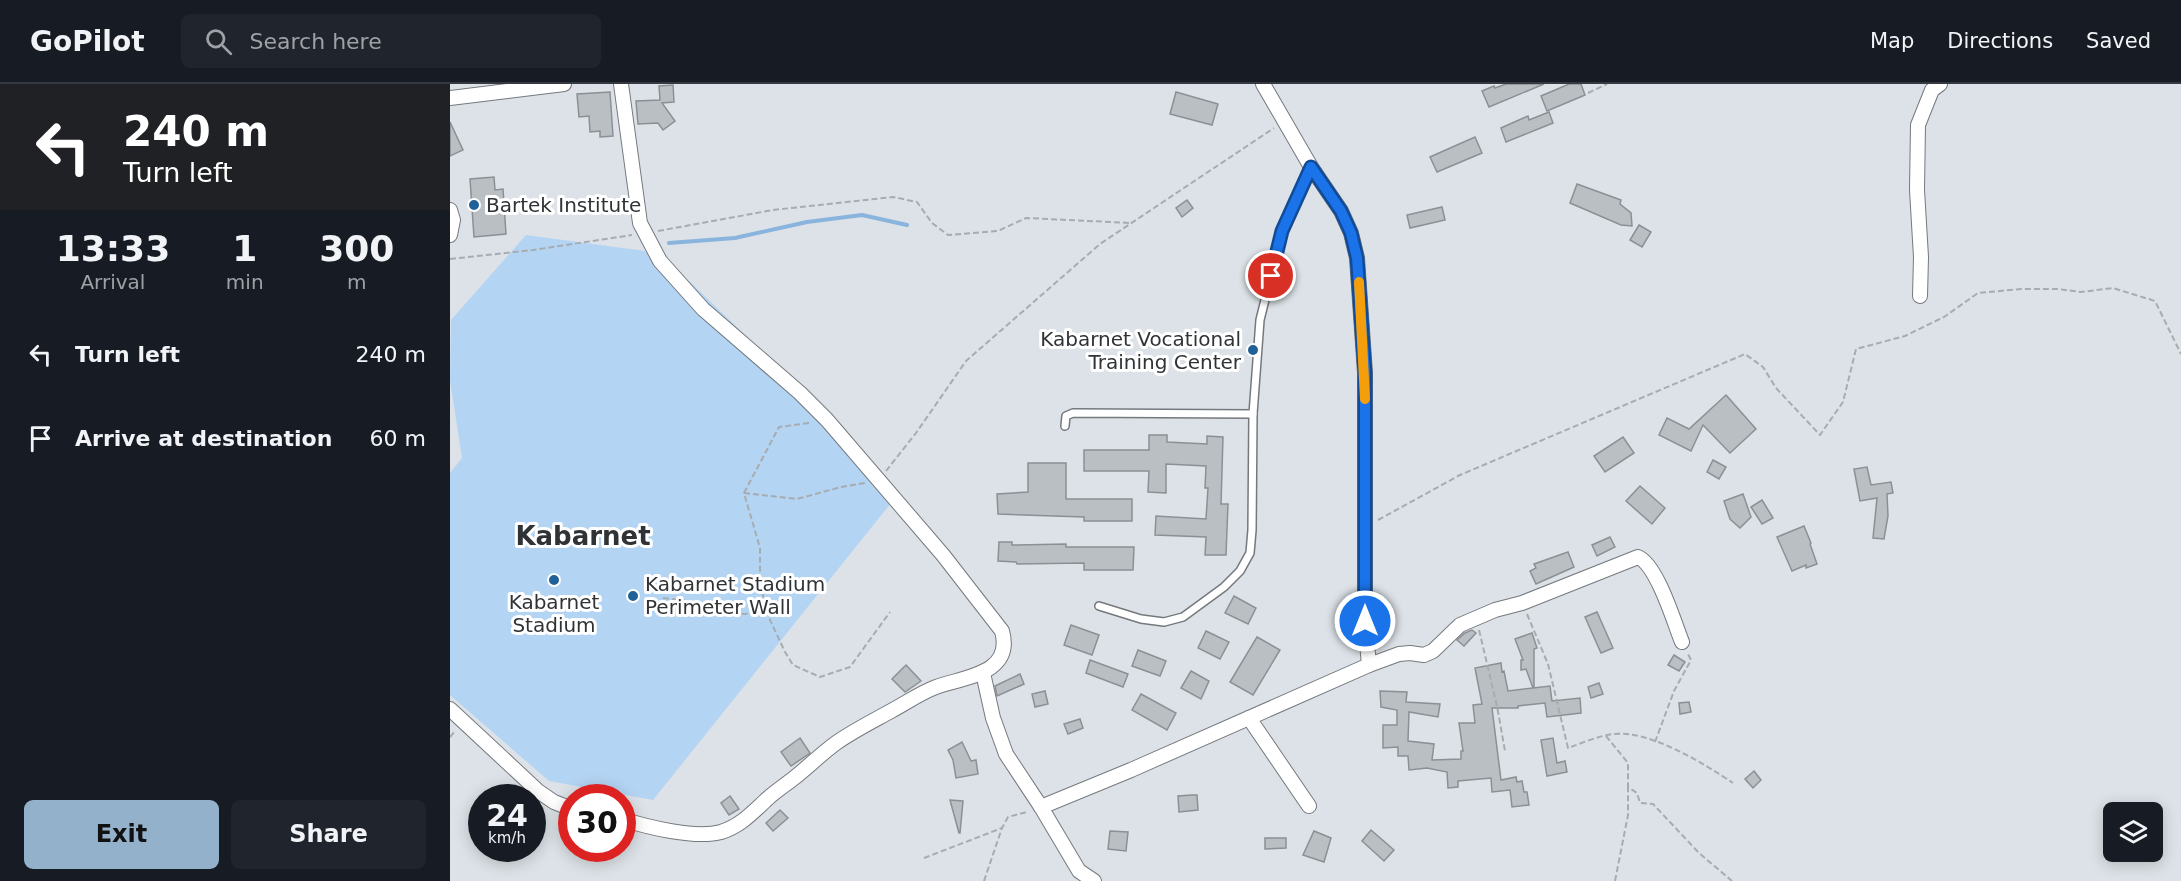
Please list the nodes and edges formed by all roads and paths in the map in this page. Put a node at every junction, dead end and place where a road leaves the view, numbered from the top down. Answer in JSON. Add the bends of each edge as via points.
{"nodes":[{"id":1,"x":564,"y":84,"type":"edge"},
{"id":2,"x":621,"y":84,"type":"edge"},
{"id":3,"x":1263,"y":84,"type":"edge"},
{"id":4,"x":1607,"y":84,"type":"edge"},
{"id":5,"x":1934,"y":86,"type":"edge"},
{"id":6,"x":1588,"y":93,"type":"dead end"},
{"id":7,"x":450,"y":98,"type":"edge"},
{"id":8,"x":1284,"y":122,"type":"junction"},
{"id":9,"x":1311,"y":167,"type":"junction"},
{"id":10,"x":450,"y":210,"type":"edge"},
{"id":11,"x":1131,"y":223,"type":"junction"},
{"id":12,"x":645,"y":233,"type":"junction"},
{"id":13,"x":450,"y":235,"type":"edge"},
{"id":14,"x":450,"y":259,"type":"edge"},
{"id":15,"x":1920,"y":296,"type":"dead end"},
{"id":16,"x":2181,"y":354,"type":"edge"},
{"id":17,"x":1253,"y":414,"type":"junction"},
{"id":18,"x":827,"y":420,"type":"junction"},
{"id":19,"x":1065,"y":426,"type":"dead end"},
{"id":20,"x":878,"y":481,"type":"junction"},
{"id":21,"x":744,"y":493,"type":"junction"},
{"id":22,"x":1365,"y":527,"type":"junction"},
{"id":23,"x":663,"y":598,"type":"dead end"},
{"id":24,"x":1522,"y":603,"type":"junction"},
{"id":25,"x":1099,"y":606,"type":"dead end"},
{"id":26,"x":767,"y":609,"type":"junction"},
{"id":27,"x":890,"y":612,"type":"dead end"},
{"id":28,"x":1477,"y":618,"type":"junction"},
{"id":29,"x":1682,"y":642,"type":"joint"},
{"id":30,"x":1369,"y":665,"type":"junction"},
{"id":31,"x":983,"y":673,"type":"junction"},
{"id":32,"x":450,"y":709,"type":"edge"},
{"id":33,"x":1249,"y":718,"type":"junction"},
{"id":34,"x":1606,"y":736,"type":"junction"},
{"id":35,"x":1655,"y":742,"type":"junction"},
{"id":36,"x":1505,"y":751,"type":"dead end"},
{"id":37,"x":1733,"y":783,"type":"dead end"},
{"id":38,"x":1628,"y":787,"type":"junction"},
{"id":39,"x":558,"y":804,"type":"edge"},
{"id":40,"x":1309,"y":806,"type":"dead end"},
{"id":41,"x":1041,"y":807,"type":"junction"},
{"id":42,"x":636,"y":824,"type":"edge"},
{"id":43,"x":1002,"y":828,"type":"junction"},
{"id":44,"x":924,"y":858,"type":"dead end"},
{"id":45,"x":984,"y":881,"type":"edge"},
{"id":46,"x":1094,"y":881,"type":"edge"},
{"id":47,"x":1615,"y":881,"type":"edge"},
{"id":48,"x":1732,"y":881,"type":"edge"}],
"edges":[{"from":1,"to":7,"type":"street"},
{"from":2,"to":12,"type":"street","via":[[640,223]]},
{"from":3,"to":8,"type":"street"},
{"from":4,"to":6,"type":"path"},
{"from":5,"to":15,"type":"street","via":[[1918,125]]},
{"from":8,"to":9,"type":"street"},
{"from":8,"to":11,"type":"path"},
{"from":9,"to":17,"type":"lane","via":[[1282,231],[1260,320]]},
{"from":9,"to":22,"type":"street","via":[[1341,211],[1357,258],[1365,373]]},
{"from":10,"to":13,"type":"street"},
{"from":11,"to":12,"type":"path","via":[[1026,218],[998,231],[948,234],[932,223],[917,202],[893,196],[773,210]]},
{"from":11,"to":20,"type":"path","via":[[1100,244],[966,361]]},
{"from":12,"to":14,"type":"path"},
{"from":12,"to":18,"type":"street","via":[[660,261],[703,309]]},
{"from":16,"to":22,"type":"path","via":[[2155,301],[2139,295],[2113,288],[1978,293],[1944,317],[1905,336],[1856,349],[1843,402],[1820,435],[1776,388],[1763,367],[1745,354],[1460,475]]},
{"from":17,"to":19,"type":"lane","via":[[1073,413],[1066,416]]},
{"from":17,"to":25,"type":"lane","via":[[1252,530],[1250,553],[1240,571],[1183,617],[1164,622]]},
{"from":18,"to":20,"type":"street"},
{"from":18,"to":21,"type":"path","via":[[779,427]]},
{"from":20,"to":21,"type":"path","via":[[797,499]]},
{"from":20,"to":31,"type":"street","via":[[1002,631],[1005,643],[999,661]]},
{"from":21,"to":26,"type":"path","via":[[760,548],[760,585]]},
{"from":22,"to":30,"type":"street"},
{"from":23,"to":26,"type":"path","via":[[687,601],[722,613],[745,614]]},
{"from":24,"to":28,"type":"street"},
{"from":24,"to":29,"type":"street","via":[[1638,557],[1647,562],[1655,576]]},
{"from":24,"to":34,"type":"path","via":[[1548,664],[1568,748]]},
{"from":26,"to":27,"type":"path","via":[[794,665],[820,677],[850,667]]},
{"from":28,"to":30,"type":"street","via":[[1460,625],[1424,655],[1399,654]]},
{"from":28,"to":36,"type":"path"},
{"from":29,"to":35,"type":"path","via":[[1691,660],[1674,691]]},
{"from":30,"to":33,"type":"street"},
{"from":31,"to":41,"type":"street","via":[[1006,754]]},
{"from":31,"to":42,"type":"street","via":[[933,688],[836,743],[752,816],[735,826],[700,834]]},
{"from":32,"to":39,"type":"street","via":[[538,791]]},
{"from":33,"to":40,"type":"street"},
{"from":33,"to":41,"type":"street"},
{"from":34,"to":35,"type":"path","via":[[1638,735]]},
{"from":34,"to":38,"type":"path","via":[[1628,763]]},
{"from":35,"to":37,"type":"path","via":[[1692,756]]},
{"from":38,"to":47,"type":"path","via":[[1628,815]]},
{"from":38,"to":48,"type":"path","via":[[1637,793],[1640,803],[1653,804]]},
{"from":41,"to":43,"type":"path","via":[[1008,817]]},
{"from":41,"to":46,"type":"street","via":[[1079,871]]},
{"from":43,"to":44,"type":"path"},
{"from":43,"to":45,"type":"path"}]}
